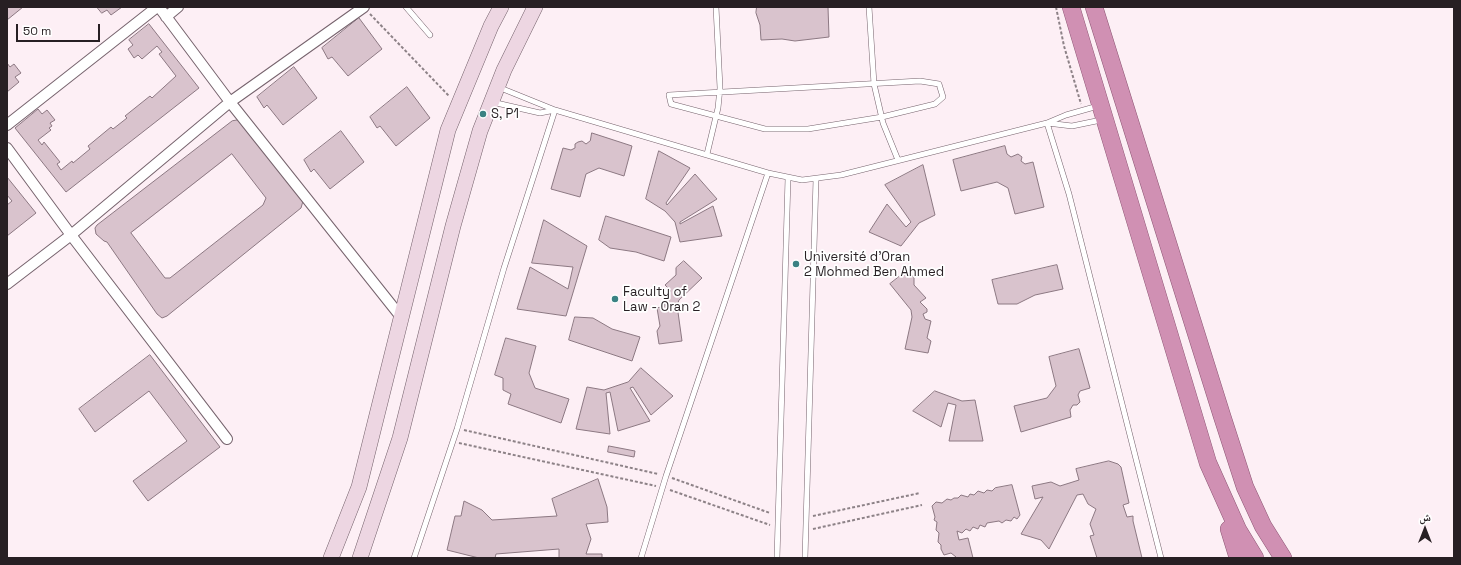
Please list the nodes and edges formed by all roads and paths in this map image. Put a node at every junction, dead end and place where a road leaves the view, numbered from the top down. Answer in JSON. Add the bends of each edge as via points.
{"nodes":[{"id":1,"x":158,"y":7,"type":"edge"},
{"id":2,"x":178,"y":7,"type":"edge"},
{"id":3,"x":363,"y":7,"type":"edge"},
{"id":4,"x":406,"y":7,"type":"edge"},
{"id":5,"x":502,"y":7,"type":"edge"},
{"id":6,"x":535,"y":7,"type":"edge"},
{"id":7,"x":716,"y":7,"type":"edge"},
{"id":8,"x":869,"y":7,"type":"edge"},
{"id":9,"x":1055,"y":7,"type":"edge"},
{"id":10,"x":1071,"y":7,"type":"edge"},
{"id":11,"x":1094,"y":7,"type":"edge"},
{"id":12,"x":166,"y":17,"type":"junction"},
{"id":13,"x":430,"y":35,"type":"dead end"},
{"id":14,"x":874,"y":84,"type":"junction"},
{"id":15,"x":498,"y":86,"type":"junction"},
{"id":16,"x":720,"y":92,"type":"junction"},
{"id":17,"x":230,"y":102,"type":"junction"},
{"id":18,"x":491,"y":102,"type":"junction"},
{"id":19,"x":458,"y":106,"type":"junction"},
{"id":20,"x":555,"y":110,"type":"junction"},
{"id":21,"x":1083,"y":110,"type":"junction"},
{"id":22,"x":1103,"y":112,"type":"junction"},
{"id":23,"x":716,"y":117,"type":"junction"},
{"id":24,"x":882,"y":117,"type":"junction"},
{"id":25,"x":1047,"y":124,"type":"junction"},
{"id":26,"x":7,"y":125,"type":"edge"},
{"id":27,"x":7,"y":148,"type":"edge"},
{"id":28,"x":707,"y":154,"type":"junction"},
{"id":29,"x":898,"y":160,"type":"junction"},
{"id":30,"x":768,"y":173,"type":"junction"},
{"id":31,"x":788,"y":178,"type":"junction"},
{"id":32,"x":816,"y":179,"type":"junction"},
{"id":33,"x":71,"y":235,"type":"junction"},
{"id":34,"x":7,"y":284,"type":"edge"},
{"id":35,"x":401,"y":317,"type":"junction"},
{"id":36,"x":457,"y":429,"type":"junction"},
{"id":37,"x":227,"y":439,"type":"dead end"},
{"id":38,"x":453,"y":442,"type":"junction"},
{"id":39,"x":666,"y":476,"type":"junction"},
{"id":40,"x":1212,"y":476,"type":"junction"},
{"id":41,"x":663,"y":487,"type":"junction"},
{"id":42,"x":920,"y":493,"type":"dead end"},
{"id":43,"x":922,"y":505,"type":"dead end"},
{"id":44,"x":778,"y":516,"type":"junction"},
{"id":45,"x":806,"y":518,"type":"junction"},
{"id":46,"x":778,"y":528,"type":"junction"},
{"id":47,"x":806,"y":530,"type":"junction"},
{"id":48,"x":331,"y":558,"type":"edge"},
{"id":49,"x":360,"y":558,"type":"edge"},
{"id":50,"x":414,"y":558,"type":"edge"},
{"id":51,"x":641,"y":558,"type":"edge"},
{"id":52,"x":777,"y":558,"type":"edge"},
{"id":53,"x":805,"y":558,"type":"edge"},
{"id":54,"x":1161,"y":558,"type":"edge"},
{"id":55,"x":1238,"y":558,"type":"edge"},
{"id":56,"x":1255,"y":558,"type":"edge"},
{"id":57,"x":1283,"y":558,"type":"edge"}],
"edges":[{"from":1,"to":12,"type":"street"},
{"from":1,"to":26,"type":"street"},
{"from":2,"to":12,"type":"street"},
{"from":3,"to":17,"type":"street"},
{"from":3,"to":19,"type":"path"},
{"from":4,"to":13,"type":"lane"},
{"from":5,"to":19,"type":"main road","via":[[491,26]]},
{"from":6,"to":15,"type":"main road"},
{"from":7,"to":16,"type":"lane"},
{"from":8,"to":14,"type":"lane"},
{"from":9,"to":21,"type":"path"},
{"from":10,"to":22,"type":"highway"},
{"from":11,"to":57,"type":"highway","via":[[1246,487],[1263,526]]},
{"from":12,"to":17,"type":"street"},
{"from":14,"to":16,"type":"lane"},
{"from":14,"to":24,"type":"lane"},
{"from":14,"to":24,"type":"lane","via":[[920,81],[939,84],[943,97],[935,104]]},
{"from":15,"to":18,"type":"main road"},
{"from":15,"to":20,"type":"lane"},
{"from":16,"to":23,"type":"lane"},
{"from":16,"to":23,"type":"lane","via":[[669,95],[671,104]]},
{"from":17,"to":33,"type":"street"},
{"from":17,"to":35,"type":"street"},
{"from":18,"to":20,"type":"lane","via":[[540,113]]},
{"from":18,"to":49,"type":"main road","via":[[453,226],[400,438]]},
{"from":19,"to":35,"type":"main road","via":[[448,130]]},
{"from":20,"to":28,"type":"lane"},
{"from":20,"to":36,"type":"lane","via":[[504,268]]},
{"from":21,"to":22,"type":"lane"},
{"from":21,"to":25,"type":"lane"},
{"from":22,"to":25,"type":"lane","via":[[1072,126]]},
{"from":22,"to":40,"type":"highway"},
{"from":23,"to":24,"type":"lane","via":[[765,129],[808,129]]},
{"from":23,"to":28,"type":"lane"},
{"from":24,"to":29,"type":"lane"},
{"from":25,"to":29,"type":"lane"},
{"from":25,"to":54,"type":"lane","via":[[1069,194]]},
{"from":27,"to":33,"type":"street"},
{"from":28,"to":30,"type":"lane"},
{"from":29,"to":32,"type":"lane"},
{"from":30,"to":31,"type":"lane"},
{"from":30,"to":39,"type":"lane"},
{"from":31,"to":32,"type":"lane"},
{"from":31,"to":44,"type":"lane"},
{"from":32,"to":45,"type":"lane"},
{"from":33,"to":34,"type":"street"},
{"from":33,"to":37,"type":"street"},
{"from":35,"to":48,"type":"main road","via":[[360,487]]},
{"from":36,"to":38,"type":"lane"},
{"from":36,"to":39,"type":"path"},
{"from":38,"to":41,"type":"path"},
{"from":38,"to":50,"type":"lane"},
{"from":39,"to":41,"type":"lane"},
{"from":39,"to":44,"type":"path"},
{"from":40,"to":55,"type":"highway"},
{"from":40,"to":56,"type":"highway","via":[[1241,536]]},
{"from":41,"to":46,"type":"path"},
{"from":41,"to":51,"type":"lane"},
{"from":42,"to":45,"type":"path"},
{"from":43,"to":47,"type":"path"},
{"from":44,"to":46,"type":"lane"},
{"from":45,"to":47,"type":"lane"},
{"from":46,"to":52,"type":"lane"},
{"from":47,"to":53,"type":"lane"}]}
